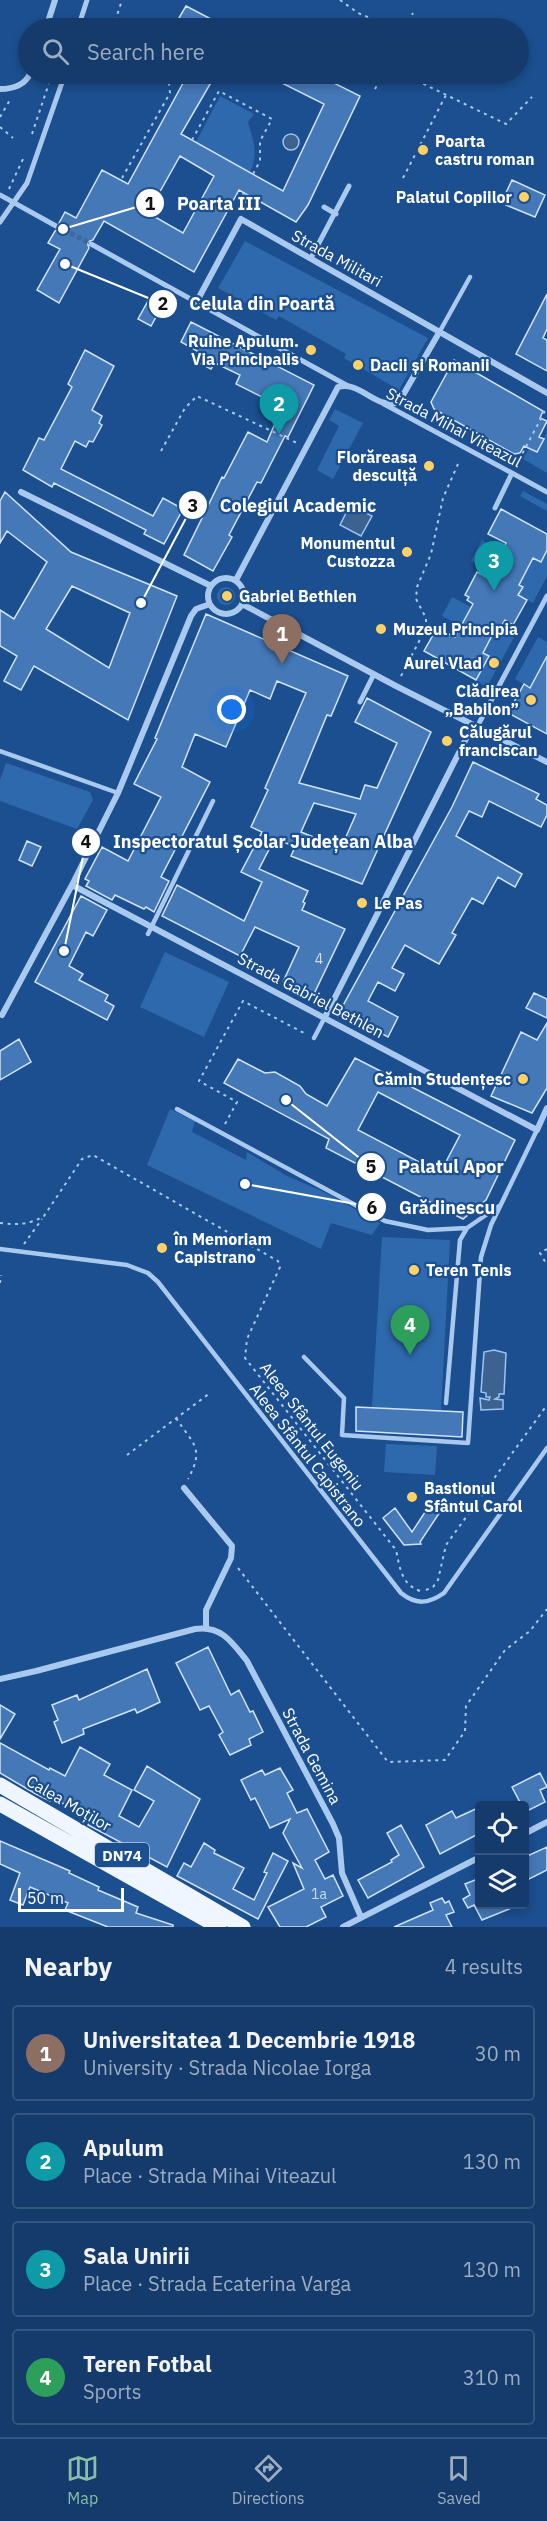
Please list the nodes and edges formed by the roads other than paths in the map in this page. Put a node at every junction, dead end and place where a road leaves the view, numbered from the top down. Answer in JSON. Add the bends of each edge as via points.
{"nodes":[{"id":1,"x":56,"y":0,"type":"edge"},
{"id":2,"x":87,"y":0,"type":"edge"},
{"id":3,"x":50,"y":18,"type":"edge"},
{"id":4,"x":81,"y":18,"type":"edge"},
{"id":5,"x":21,"y":84,"type":"edge"},
{"id":6,"x":62,"y":84,"type":"edge"},
{"id":7,"x":0,"y":89,"type":"edge"},
{"id":8,"x":349,"y":186,"type":"dead end"},
{"id":9,"x":3,"y":195,"type":"edge"},
{"id":10,"x":324,"y":207,"type":"dead end"},
{"id":11,"x":336,"y":214,"type":"junction"},
{"id":12,"x":0,"y":222,"type":"edge"},
{"id":13,"x":57,"y":226,"type":"tunnel mouth"},
{"id":14,"x":94,"y":246,"type":"tunnel mouth"},
{"id":15,"x":311,"y":258,"type":"junction"},
{"id":16,"x":470,"y":277,"type":"dead end"},
{"id":17,"x":196,"y":303,"type":"junction"},
{"id":18,"x":440,"y":332,"type":"junction"},
{"id":19,"x":348,"y":386,"type":"junction"},
{"id":20,"x":547,"y":393,"type":"edge"},
{"id":21,"x":384,"y":404,"type":"junction"},
{"id":22,"x":512,"y":473,"type":"junction"},
{"id":23,"x":21,"y":492,"type":"dead end"},
{"id":24,"x":547,"y":492,"type":"edge"},
{"id":25,"x":495,"y":508,"type":"dead end"},
{"id":26,"x":236,"y":580,"type":"junction"},
{"id":27,"x":211,"y":586,"type":"junction"},
{"id":28,"x":547,"y":596,"type":"edge"},
{"id":29,"x":210,"y":604,"type":"junction"},
{"id":30,"x":243,"y":604,"type":"junction"},
{"id":31,"x":374,"y":674,"type":"junction"},
{"id":32,"x":360,"y":702,"type":"dead end"},
{"id":33,"x":475,"y":726,"type":"junction"},
{"id":34,"x":0,"y":751,"type":"edge"},
{"id":35,"x":547,"y":762,"type":"edge"},
{"id":36,"x":118,"y":793,"type":"junction"},
{"id":37,"x":213,"y":801,"type":"dead end"},
{"id":38,"x":72,"y":885,"type":"junction"},
{"id":39,"x":150,"y":931,"type":"junction"},
{"id":40,"x":2,"y":1015,"type":"dead end"},
{"id":41,"x":325,"y":1017,"type":"junction"},
{"id":42,"x":314,"y":1038,"type":"road end"},
{"id":43,"x":547,"y":1108,"type":"edge"},
{"id":44,"x":177,"y":1109,"type":"dead end"},
{"id":45,"x":537,"y":1130,"type":"junction"},
{"id":46,"x":499,"y":1206,"type":"junction"},
{"id":47,"x":468,"y":1228,"type":"junction"},
{"id":48,"x":0,"y":1249,"type":"edge"},
{"id":49,"x":304,"y":1357,"type":"dead end"},
{"id":50,"x":446,"y":1403,"type":"dead end"},
{"id":51,"x":547,"y":1448,"type":"edge"},
{"id":52,"x":184,"y":1488,"type":"road end"},
{"id":53,"x":206,"y":1628,"type":"junction"},
{"id":54,"x":0,"y":1679,"type":"edge"},
{"id":55,"x":0,"y":1785,"type":"edge"},
{"id":56,"x":0,"y":1804,"type":"edge"},
{"id":57,"x":547,"y":1822,"type":"edge"},
{"id":58,"x":529,"y":1832,"type":"edge"},
{"id":59,"x":475,"y":1860,"type":"edge"},
{"id":60,"x":361,"y":1917,"type":"junction"},
{"id":61,"x":219,"y":1927,"type":"edge"},
{"id":62,"x":243,"y":1927,"type":"edge"},
{"id":63,"x":342,"y":1927,"type":"edge"}],
"edges":[{"from":1,"to":3,"type":"street"},
{"from":2,"to":4,"type":"street"},
{"from":5,"to":7,"type":"street"},
{"from":6,"to":12,"type":"street","via":[[27,183]]},
{"from":8,"to":11,"type":"street"},
{"from":9,"to":13,"type":"street","bridge":true},
{"from":10,"to":11,"type":"street"},
{"from":11,"to":15,"type":"street"},
{"from":14,"to":17,"type":"street","name":"Strada Mihai Viteazul"},
{"from":15,"to":17,"type":"street","name":"Strada Militari","via":[[241,219]]},
{"from":15,"to":18,"type":"street","name":"Strada Militari"},
{"from":16,"to":18,"type":"lane"},
{"from":17,"to":19,"type":"street","name":"Strada Mihai Viteazul"},
{"from":18,"to":20,"type":"street","name":"Strada Militari"},
{"from":18,"to":21,"type":"street","via":[[403,398]]},
{"from":19,"to":21,"type":"street","name":"Strada Mihai Viteazul"},
{"from":19,"to":26,"type":"street","via":[[338,387],[334,392]]},
{"from":21,"to":22,"type":"street","name":"Strada Mihai Viteazul"},
{"from":22,"to":24,"type":"street","name":"Strada Mihai Viteazul"},
{"from":22,"to":25,"type":"street"},
{"from":23,"to":27,"type":"street"},
{"from":26,"to":27,"type":"street","via":[[219,579]]},
{"from":26,"to":30,"type":"street","via":[[243,589]]},
{"from":27,"to":29,"type":"street"},
{"from":28,"to":33,"type":"street"},
{"from":29,"to":30,"type":"street","via":[[218,612],[229,614]]},
{"from":29,"to":36,"type":"street","via":[[196,609],[191,616]]},
{"from":30,"to":31,"type":"street"},
{"from":31,"to":32,"type":"street"},
{"from":31,"to":33,"type":"street"},
{"from":33,"to":35,"type":"street"},
{"from":33,"to":41,"type":"street"},
{"from":34,"to":36,"type":"lane"},
{"from":36,"to":38,"type":"street"},
{"from":37,"to":39,"type":"lane"},
{"from":38,"to":39,"type":"street","name":"Strada Gabriel Bethlen"},
{"from":38,"to":40,"type":"street"},
{"from":39,"to":41,"type":"street","name":"Strada Gabriel Bethlen"},
{"from":41,"to":42,"type":"lane"},
{"from":41,"to":45,"type":"street","name":"Strada Gabriel Bethlen"},
{"from":43,"to":45,"type":"street"},
{"from":44,"to":47,"type":"lane","via":[[385,1221],[428,1230]]},
{"from":45,"to":46,"type":"lane"},
{"from":46,"to":47,"type":"lane"},
{"from":46,"to":49,"type":"lane","via":[[481,1257],[468,1443],[342,1435],[344,1398]]},
{"from":47,"to":50,"type":"lane","via":[[460,1240]]},
{"from":48,"to":51,"type":"lane","name":"Aleea Sfântul Capistrano","via":[[127,1265],[148,1273],[400,1593],[411,1601],[424,1603],[444,1593]]},
{"from":52,"to":53,"type":"street","via":[[232,1546],[231,1558],[206,1610]]},
{"from":53,"to":54,"type":"street"},
{"from":53,"to":60,"type":"street","name":"Strada Gemina","via":[[230,1639],[252,1671],[333,1824],[339,1838],[342,1874]]},
{"from":55,"to":62,"type":"main road","name":"Calea Moților","number":"DN74"},
{"from":56,"to":61,"type":"main road","name":"Calea Moților","number":"DN74"},
{"from":57,"to":58,"type":"street"},
{"from":59,"to":60,"type":"street"},
{"from":60,"to":63,"type":"street"}]}
